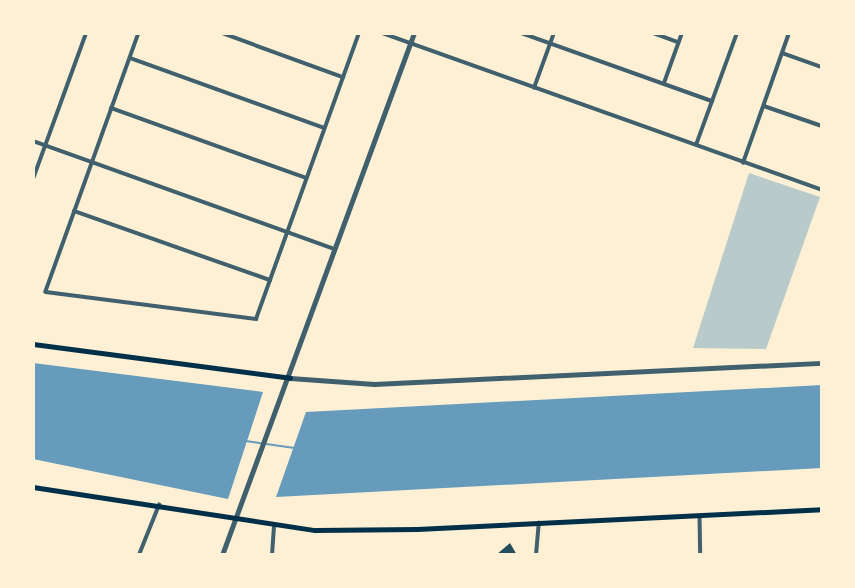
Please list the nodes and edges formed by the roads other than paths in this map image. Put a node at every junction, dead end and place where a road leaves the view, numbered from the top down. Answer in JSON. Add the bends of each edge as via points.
{"nodes":[{"id":1,"x":86,"y":33,"type":"edge"},
{"id":2,"x":139,"y":33,"type":"edge"},
{"id":3,"x":222,"y":33,"type":"edge"},
{"id":4,"x":359,"y":33,"type":"edge"},
{"id":5,"x":382,"y":33,"type":"edge"},
{"id":6,"x":414,"y":33,"type":"edge"},
{"id":7,"x":521,"y":33,"type":"edge"},
{"id":8,"x":554,"y":33,"type":"edge"},
{"id":9,"x":653,"y":33,"type":"edge"},
{"id":10,"x":682,"y":33,"type":"edge"},
{"id":11,"x":737,"y":33,"type":"edge"},
{"id":12,"x":789,"y":33,"type":"edge"},
{"id":13,"x":678,"y":42,"type":"junction"},
{"id":14,"x":550,"y":44,"type":"junction"},
{"id":15,"x":410,"y":45,"type":"junction"},
{"id":16,"x":782,"y":53,"type":"junction"},
{"id":17,"x":130,"y":58,"type":"junction"},
{"id":18,"x":822,"y":67,"type":"edge"},
{"id":19,"x":343,"y":77,"type":"junction"},
{"id":20,"x":664,"y":83,"type":"junction"},
{"id":21,"x":534,"y":89,"type":"junction"},
{"id":22,"x":712,"y":101,"type":"junction"},
{"id":23,"x":764,"y":106,"type":"junction"},
{"id":24,"x":111,"y":108,"type":"junction"},
{"id":25,"x":822,"y":126,"type":"edge"},
{"id":26,"x":324,"y":128,"type":"junction"},
{"id":27,"x":33,"y":141,"type":"edge"},
{"id":28,"x":45,"y":145,"type":"junction"},
{"id":29,"x":696,"y":145,"type":"junction"},
{"id":30,"x":92,"y":162,"type":"junction"},
{"id":31,"x":743,"y":163,"type":"junction"},
{"id":32,"x":306,"y":178,"type":"junction"},
{"id":33,"x":33,"y":179,"type":"edge"},
{"id":34,"x":822,"y":190,"type":"edge"},
{"id":35,"x":74,"y":211,"type":"junction"},
{"id":36,"x":286,"y":231,"type":"junction"},
{"id":37,"x":337,"y":249,"type":"junction"},
{"id":38,"x":270,"y":280,"type":"junction"},
{"id":39,"x":33,"y":344,"type":"edge"},
{"id":40,"x":822,"y":363,"type":"edge"},
{"id":41,"x":290,"y":378,"type":"junction"},
{"id":42,"x":34,"y":486,"type":"edge"},
{"id":43,"x":159,"y":505,"type":"junction"},
{"id":44,"x":822,"y":509,"type":"edge"},
{"id":45,"x":700,"y":516,"type":"junction"},
{"id":46,"x":238,"y":517,"type":"junction"},
{"id":47,"x":539,"y":523,"type":"junction"},
{"id":48,"x":274,"y":524,"type":"junction"},
{"id":49,"x":139,"y":555,"type":"edge"},
{"id":50,"x":222,"y":555,"type":"edge"},
{"id":51,"x":272,"y":555,"type":"edge"},
{"id":52,"x":536,"y":555,"type":"edge"},
{"id":53,"x":701,"y":555,"type":"edge"}],
"edges":[{"from":1,"to":28,"type":"street"},
{"from":2,"to":17,"type":"street"},
{"from":3,"to":19,"type":"street"},
{"from":4,"to":19,"type":"street"},
{"from":5,"to":15,"type":"street"},
{"from":6,"to":15,"type":"street"},
{"from":7,"to":14,"type":"street"},
{"from":8,"to":14,"type":"street"},
{"from":9,"to":13,"type":"street"},
{"from":10,"to":13,"type":"street"},
{"from":11,"to":22,"type":"street"},
{"from":12,"to":16,"type":"street"},
{"from":13,"to":20,"type":"street"},
{"from":14,"to":20,"type":"street"},
{"from":14,"to":21,"type":"street"},
{"from":15,"to":21,"type":"street"},
{"from":15,"to":37,"type":"street"},
{"from":16,"to":18,"type":"street"},
{"from":16,"to":23,"type":"street"},
{"from":17,"to":24,"type":"street"},
{"from":17,"to":26,"type":"street"},
{"from":19,"to":26,"type":"street"},
{"from":20,"to":22,"type":"street"},
{"from":21,"to":29,"type":"street"},
{"from":22,"to":29,"type":"street"},
{"from":23,"to":25,"type":"street"},
{"from":23,"to":31,"type":"street"},
{"from":24,"to":30,"type":"street"},
{"from":24,"to":32,"type":"street"},
{"from":26,"to":32,"type":"street"},
{"from":27,"to":28,"type":"street"},
{"from":28,"to":30,"type":"street"},
{"from":28,"to":33,"type":"street"},
{"from":29,"to":31,"type":"street"},
{"from":30,"to":35,"type":"street"},
{"from":30,"to":36,"type":"street"},
{"from":31,"to":34,"type":"street"},
{"from":32,"to":36,"type":"street"},
{"from":35,"to":38,"type":"street"},
{"from":35,"to":38,"type":"street","via":[[46,292],[256,319]]},
{"from":36,"to":37,"type":"street"},
{"from":36,"to":38,"type":"street"},
{"from":37,"to":41,"type":"street"},
{"from":39,"to":41,"type":"main road"},
{"from":40,"to":41,"type":"street","via":[[374,384]]},
{"from":41,"to":46,"type":"street"},
{"from":42,"to":43,"type":"main road"},
{"from":43,"to":46,"type":"main road"},
{"from":43,"to":49,"type":"street"},
{"from":44,"to":45,"type":"main road"},
{"from":45,"to":47,"type":"main road"},
{"from":45,"to":53,"type":"street"},
{"from":46,"to":48,"type":"main road"},
{"from":46,"to":50,"type":"street"},
{"from":47,"to":48,"type":"main road","via":[[315,530]]},
{"from":47,"to":52,"type":"street"},
{"from":48,"to":51,"type":"street"}]}
